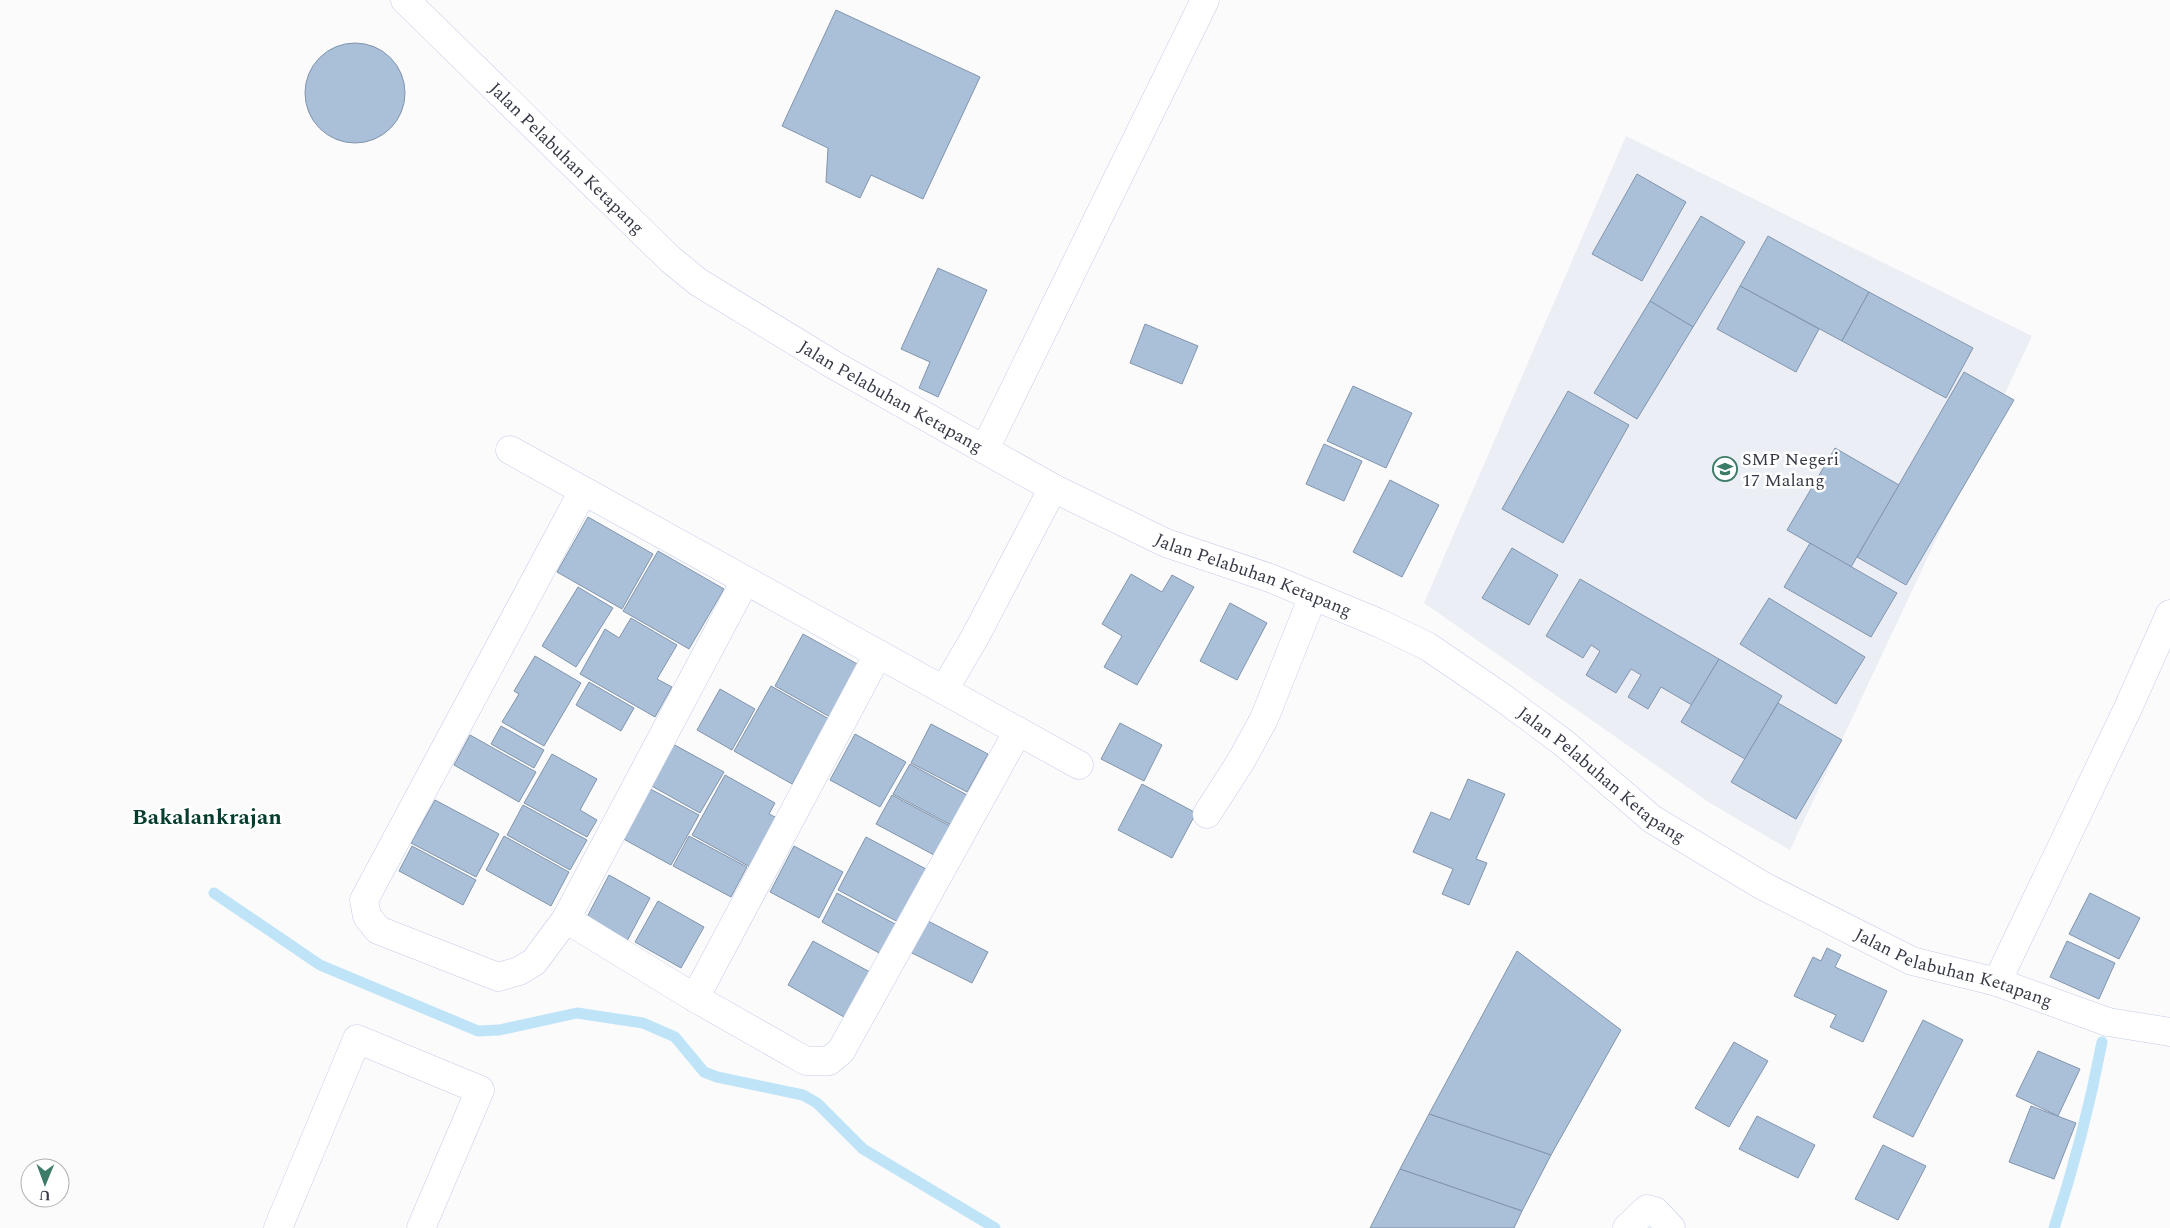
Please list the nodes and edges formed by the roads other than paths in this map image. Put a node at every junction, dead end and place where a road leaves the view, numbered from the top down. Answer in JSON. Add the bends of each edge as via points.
{"nodes":[{"id":1,"x":405,"y":0,"type":"edge"},
{"id":2,"x":1204,"y":0,"type":"edge"},
{"id":3,"x":510,"y":450,"type":"dead end"},
{"id":4,"x":985,"y":450,"type":"junction"},
{"id":5,"x":1053,"y":488,"type":"junction"},
{"id":6,"x":583,"y":491,"type":"junction"},
{"id":7,"x":745,"y":580,"type":"junction"},
{"id":8,"x":1313,"y":596,"type":"junction"},
{"id":9,"x":2170,"y":614,"type":"edge"},
{"id":10,"x":878,"y":654,"type":"junction"},
{"id":11,"x":944,"y":690,"type":"junction"},
{"id":12,"x":1018,"y":731,"type":"junction"},
{"id":13,"x":1079,"y":765,"type":"dead end"},
{"id":14,"x":1207,"y":814,"type":"dead end"},
{"id":15,"x":566,"y":919,"type":"junction"},
{"id":16,"x":1997,"y":982,"type":"junction"},
{"id":17,"x":695,"y":998,"type":"junction"},
{"id":18,"x":2170,"y":1032,"type":"edge"},
{"id":19,"x":278,"y":1228,"type":"edge"},
{"id":20,"x":421,"y":1228,"type":"edge"},
{"id":21,"x":1627,"y":1228,"type":"edge"},
{"id":22,"x":1671,"y":1228,"type":"edge"}],
"edges":[{"from":1,"to":4,"type":"street","name":"Jalan Pelabuhan Ketapang","via":[[670,259],[698,282],[834,365]]},
{"from":2,"to":4,"type":"street"},
{"from":3,"to":6,"type":"street"},
{"from":4,"to":5,"type":"street","name":"Jalan Pelabuhan Ketapang"},
{"from":5,"to":8,"type":"street","name":"Jalan Pelabuhan Ketapang","via":[[1166,543]]},
{"from":5,"to":11,"type":"street"},
{"from":6,"to":7,"type":"street"},
{"from":6,"to":15,"type":"street","via":[[364,900],[368,916],[378,930],[498,977],[519,971],[534,962]]},
{"from":7,"to":10,"type":"street"},
{"from":7,"to":15,"type":"street"},
{"from":8,"to":14,"type":"street","via":[[1264,719]]},
{"from":8,"to":16,"type":"street","name":"Jalan Pelabuhan Ketapang","via":[[1427,646],[1565,744],[1652,819],[1763,886],[1912,961]]},
{"from":9,"to":16,"type":"street"},
{"from":10,"to":11,"type":"street"},
{"from":10,"to":17,"type":"street"},
{"from":11,"to":12,"type":"street"},
{"from":12,"to":13,"type":"street"},
{"from":12,"to":17,"type":"street","via":[[841,1052],[829,1061],[806,1061]]},
{"from":15,"to":17,"type":"street"},
{"from":16,"to":18,"type":"street","name":"Jalan Pelabuhan Ketapang","via":[[2108,1022]]},
{"from":19,"to":20,"type":"street","via":[[357,1039],[480,1090]]},
{"from":21,"to":22,"type":"street","via":[[1647,1209],[1655,1211]]}]}
